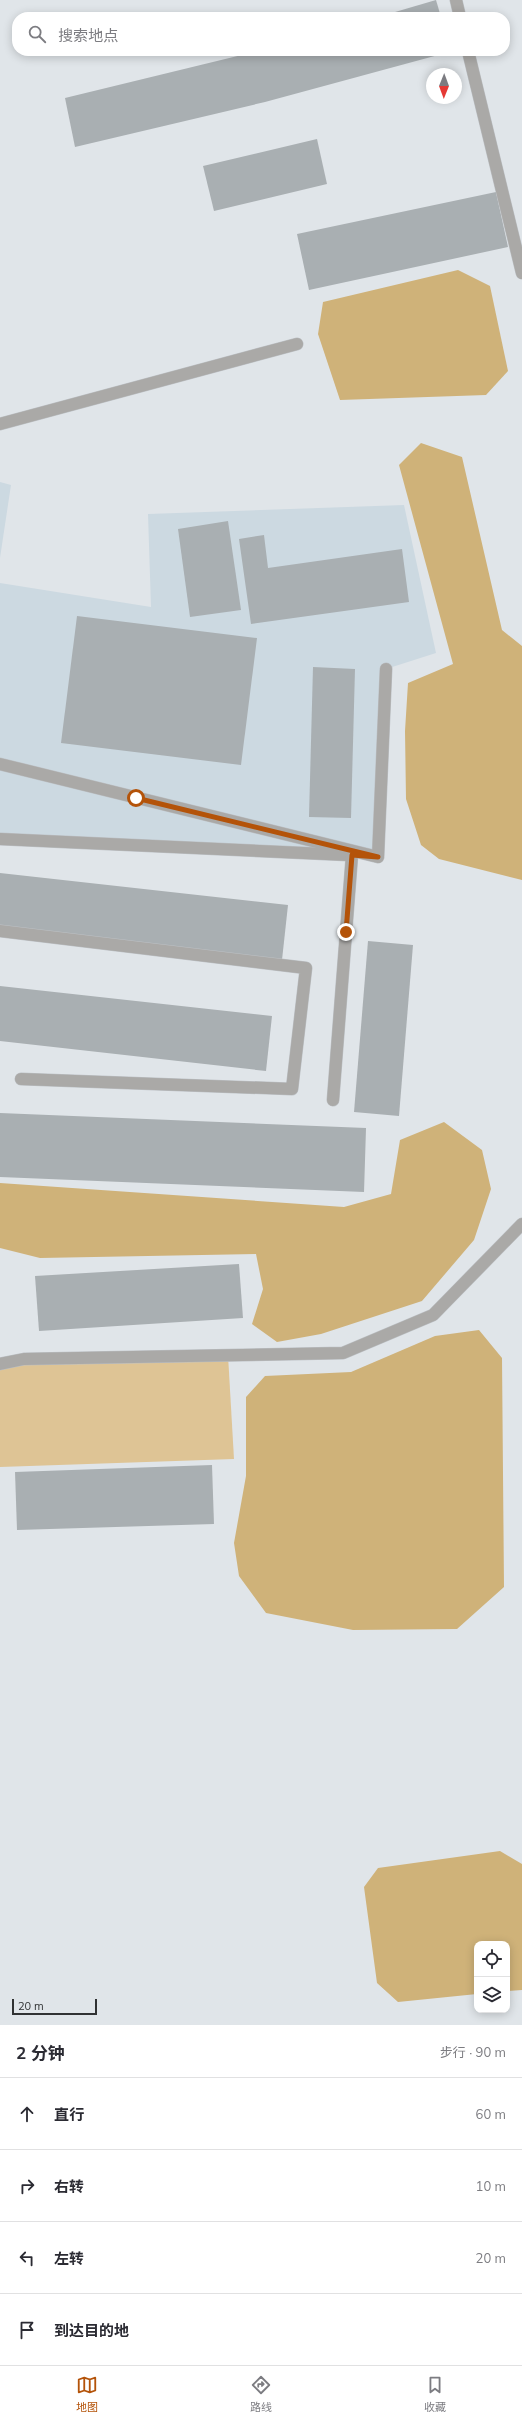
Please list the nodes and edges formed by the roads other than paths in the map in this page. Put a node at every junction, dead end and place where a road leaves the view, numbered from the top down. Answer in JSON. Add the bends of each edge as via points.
{"nodes":[{"id":1,"x":456,"y":0,"type":"edge"},
{"id":2,"x":459,"y":12,"type":"edge"},
{"id":3,"x":469,"y":56,"type":"edge"},
{"id":4,"x":522,"y":273,"type":"edge"},
{"id":5,"x":297,"y":344,"type":"dead end"},
{"id":6,"x":0,"y":424,"type":"edge"},
{"id":7,"x":386,"y":669,"type":"dead end"},
{"id":8,"x":0,"y":764,"type":"edge"},
{"id":9,"x":0,"y":839,"type":"edge"},
{"id":10,"x":352,"y":855,"type":"junction"},
{"id":11,"x":378,"y":857,"type":"junction"},
{"id":12,"x":0,"y":931,"type":"edge"},
{"id":13,"x":21,"y":1079,"type":"dead end"},
{"id":14,"x":333,"y":1100,"type":"dead end"},
{"id":15,"x":522,"y":1224,"type":"edge"},
{"id":16,"x":0,"y":1364,"type":"edge"}],
"edges":[{"from":1,"to":2,"type":"street"},
{"from":3,"to":4,"type":"street"},
{"from":5,"to":6,"type":"street"},
{"from":7,"to":11,"type":"street"},
{"from":8,"to":11,"type":"street"},
{"from":9,"to":10,"type":"street"},
{"from":10,"to":11,"type":"street"},
{"from":10,"to":14,"type":"street"},
{"from":12,"to":13,"type":"street","via":[[306,968],[292,1089]]},
{"from":15,"to":16,"type":"street","via":[[433,1315],[343,1353],[24,1359]]}]}
